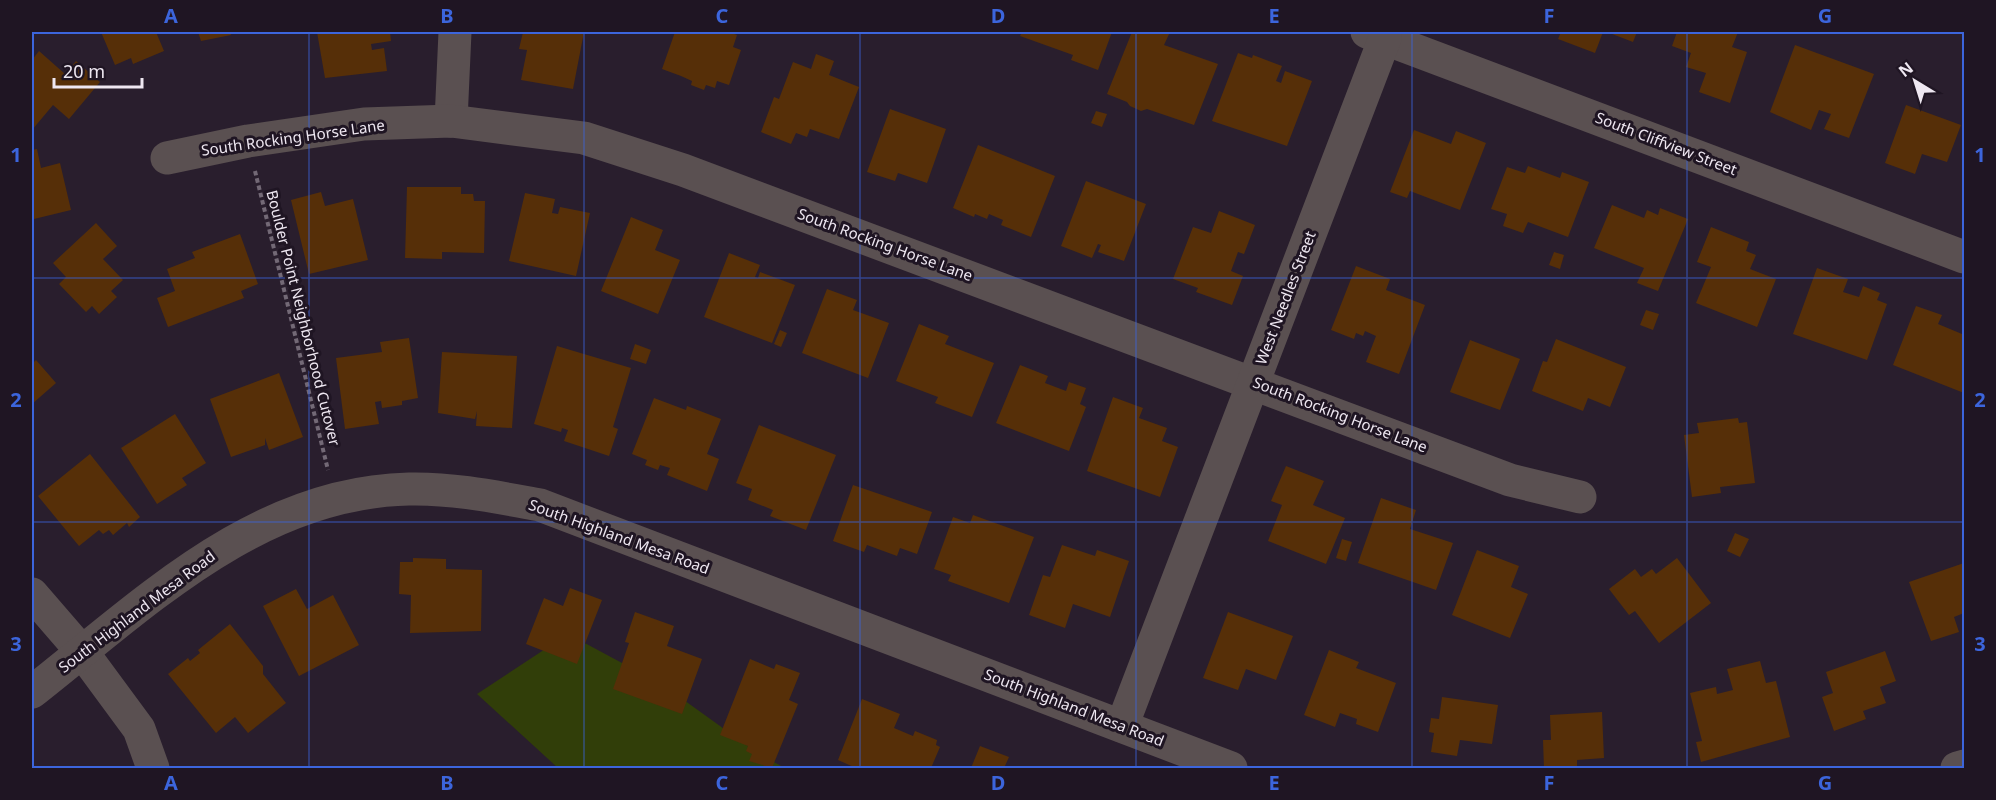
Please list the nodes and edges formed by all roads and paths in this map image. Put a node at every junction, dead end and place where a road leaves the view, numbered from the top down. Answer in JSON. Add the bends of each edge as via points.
{"nodes":[{"id":1,"x":455,"y":32,"type":"edge"},
{"id":2,"x":1376,"y":35,"type":"edge"},
{"id":3,"x":452,"y":121,"type":"junction"},
{"id":4,"x":248,"y":141,"type":"junction"},
{"id":5,"x":167,"y":158,"type":"dead end"},
{"id":6,"x":1965,"y":257,"type":"edge"},
{"id":7,"x":1254,"y":382,"type":"junction"},
{"id":8,"x":1580,"y":497,"type":"dead end"},
{"id":9,"x":335,"y":500,"type":"junction"},
{"id":10,"x":32,"y":594,"type":"edge"},
{"id":11,"x":83,"y":653,"type":"junction"},
{"id":12,"x":32,"y":692,"type":"edge"},
{"id":13,"x":1122,"y":726,"type":"junction"},
{"id":14,"x":1965,"y":766,"type":"edge"},
{"id":15,"x":153,"y":768,"type":"edge"},
{"id":16,"x":1231,"y":768,"type":"edge"},
{"id":17,"x":1957,"y":768,"type":"edge"}],
"edges":[{"from":1,"to":3,"type":"street"},
{"from":2,"to":6,"type":"street","name":"South Cliffview Street"},
{"from":2,"to":7,"type":"street","name":"West Needles Street"},
{"from":3,"to":4,"type":"street","name":"South Rocking Horse Lane","via":[[364,124]]},
{"from":3,"to":7,"type":"street","name":"South Rocking Horse Lane","via":[[584,138],[683,170]]},
{"from":4,"to":5,"type":"street","name":"South Rocking Horse Lane"},
{"from":4,"to":9,"type":"path","name":"Boulder Point Neighborhood Cutover"},
{"from":7,"to":8,"type":"street","name":"South Rocking Horse Lane","via":[[1510,480]]},
{"from":7,"to":13,"type":"street","name":"West Needles Street"},
{"from":9,"to":11,"type":"street","name":"South Highland Mesa Road","via":[[262,525],[208,556]]},
{"from":9,"to":13,"type":"street","name":"South Highland Mesa Road","via":[[408,489],[471,492],[540,505]]},
{"from":10,"to":11,"type":"street"},
{"from":11,"to":12,"type":"street","name":"South Highland Mesa Road"},
{"from":11,"to":15,"type":"street","via":[[138,729]]},
{"from":13,"to":16,"type":"street","name":"South Highland Mesa Road"},
{"from":14,"to":17,"type":"street"}]}
